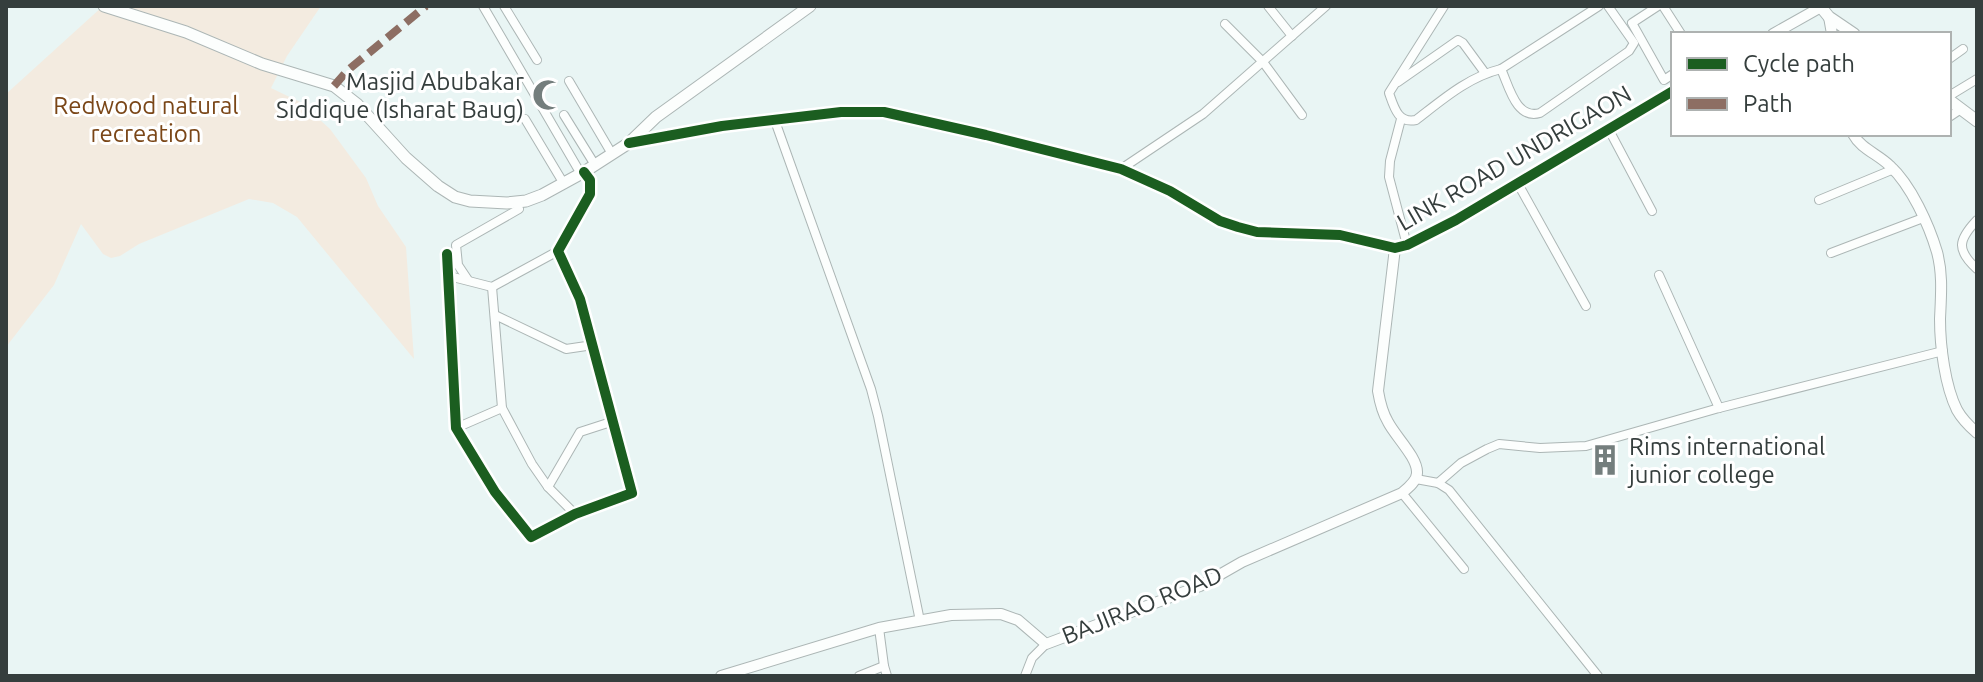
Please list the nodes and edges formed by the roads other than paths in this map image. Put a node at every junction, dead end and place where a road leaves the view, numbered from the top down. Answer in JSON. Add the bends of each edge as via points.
{"nodes":[{"id":1,"x":104,"y":6,"type":"edge"},
{"id":2,"x":483,"y":6,"type":"edge"},
{"id":3,"x":504,"y":6,"type":"edge"},
{"id":4,"x":810,"y":6,"type":"edge"},
{"id":5,"x":1268,"y":6,"type":"edge"},
{"id":6,"x":1326,"y":6,"type":"edge"},
{"id":7,"x":1444,"y":6,"type":"edge"},
{"id":8,"x":1599,"y":6,"type":"edge"},
{"id":9,"x":1608,"y":6,"type":"edge"},
{"id":10,"x":1661,"y":6,"type":"edge"},
{"id":11,"x":1821,"y":6,"type":"edge"},
{"id":12,"x":1829,"y":17,"type":"junction"},
{"id":13,"x":1225,"y":24,"type":"dead end"},
{"id":14,"x":1680,"y":32,"type":"edge"},
{"id":15,"x":1776,"y":32,"type":"edge"},
{"id":16,"x":1832,"y":32,"type":"edge"},
{"id":17,"x":1851,"y":32,"type":"edge"},
{"id":18,"x":1292,"y":36,"type":"junction"},
{"id":19,"x":1963,"y":49,"type":"dead end"},
{"id":20,"x":1951,"y":58,"type":"edge"},
{"id":21,"x":537,"y":60,"type":"dead end"},
{"id":22,"x":1263,"y":62,"type":"junction"},
{"id":23,"x":1501,"y":69,"type":"junction"},
{"id":24,"x":1485,"y":73,"type":"junction"},
{"id":25,"x":1671,"y":75,"type":"edge"},
{"id":26,"x":1977,"y":79,"type":"edge"},
{"id":27,"x":569,"y":81,"type":"dead end"},
{"id":28,"x":1394,"y":85,"type":"junction"},
{"id":29,"x":1671,"y":92,"type":"edge"},
{"id":30,"x":1951,"y":97,"type":"edge"},
{"id":31,"x":1951,"y":100,"type":"edge"},
{"id":32,"x":1961,"y":109,"type":"junction"},
{"id":33,"x":564,"y":115,"type":"dead end"},
{"id":34,"x":1302,"y":115,"type":"dead end"},
{"id":35,"x":1951,"y":116,"type":"edge"},
{"id":36,"x":525,"y":119,"type":"dead end"},
{"id":37,"x":1401,"y":119,"type":"junction"},
{"id":38,"x":775,"y":121,"type":"junction"},
{"id":39,"x":1977,"y":121,"type":"edge"},
{"id":40,"x":1608,"y":128,"type":"junction"},
{"id":41,"x":1854,"y":136,"type":"edge"},
{"id":42,"x":629,"y":143,"type":"junction"},
{"id":43,"x":612,"y":154,"type":"junction"},
{"id":44,"x":595,"y":165,"type":"junction"},
{"id":45,"x":1121,"y":169,"type":"junction"},
{"id":46,"x":1894,"y":169,"type":"junction"},
{"id":47,"x":583,"y":173,"type":"junction"},
{"id":48,"x":1517,"y":182,"type":"junction"},
{"id":49,"x":564,"y":184,"type":"junction"},
{"id":50,"x":1819,"y":200,"type":"dead end"},
{"id":51,"x":519,"y":209,"type":"dead end"},
{"id":52,"x":1652,"y":211,"type":"dead end"},
{"id":53,"x":1923,"y":218,"type":"junction"},
{"id":54,"x":1977,"y":220,"type":"edge"},
{"id":55,"x":1407,"y":245,"type":"junction"},
{"id":56,"x":1395,"y":248,"type":"junction"},
{"id":57,"x":558,"y":251,"type":"junction"},
{"id":58,"x":1831,"y":253,"type":"dead end"},
{"id":59,"x":447,"y":254,"type":"dead end"},
{"id":60,"x":1977,"y":269,"type":"edge"},
{"id":61,"x":1659,"y":275,"type":"dead end"},
{"id":62,"x":449,"y":276,"type":"junction"},
{"id":63,"x":469,"y":281,"type":"junction"},
{"id":64,"x":492,"y":287,"type":"junction"},
{"id":65,"x":1586,"y":306,"type":"dead end"},
{"id":66,"x":495,"y":315,"type":"junction"},
{"id":67,"x":593,"y":345,"type":"junction"},
{"id":68,"x":1943,"y":351,"type":"junction"},
{"id":69,"x":502,"y":408,"type":"junction"},
{"id":70,"x":1719,"y":408,"type":"junction"},
{"id":71,"x":614,"y":421,"type":"junction"},
{"id":72,"x":456,"y":428,"type":"junction"},
{"id":73,"x":1977,"y":433,"type":"edge"},
{"id":74,"x":1416,"y":479,"type":"junction"},
{"id":75,"x":1438,"y":483,"type":"junction"},
{"id":76,"x":548,"y":487,"type":"junction"},
{"id":77,"x":1402,"y":493,"type":"junction"},
{"id":78,"x":575,"y":514,"type":"junction"},
{"id":79,"x":1464,"y":569,"type":"dead end"},
{"id":80,"x":920,"y":621,"type":"junction"},
{"id":81,"x":879,"y":628,"type":"junction"},
{"id":82,"x":1046,"y":644,"type":"junction"},
{"id":83,"x":884,"y":666,"type":"junction"},
{"id":84,"x":747,"y":673,"type":"edge"},
{"id":85,"x":721,"y":676,"type":"edge"},
{"id":86,"x":859,"y":676,"type":"edge"},
{"id":87,"x":887,"y":676,"type":"edge"},
{"id":88,"x":1025,"y":676,"type":"edge"},
{"id":89,"x":1598,"y":676,"type":"edge"}],
"edges":[{"from":1,"to":49,"type":"main road","via":[[334,86],[422,173],[455,197],[526,201]]},
{"from":2,"to":47,"type":"street"},
{"from":3,"to":21,"type":"street"},
{"from":4,"to":42,"type":"main road","via":[[656,117]]},
{"from":5,"to":18,"type":"street"},
{"from":6,"to":18,"type":"street"},
{"from":7,"to":28,"type":"street"},
{"from":8,"to":23,"type":"street"},
{"from":9,"to":23,"type":"street","via":[[1634,43],[1629,51],[1540,113],[1533,116],[1516,104]]},
{"from":10,"to":14,"type":"street"},
{"from":10,"to":25,"type":"street","via":[[1632,23],[1664,80]]},
{"from":11,"to":12,"type":"main road"},
{"from":11,"to":15,"type":"street"},
{"from":12,"to":16,"type":"street"},
{"from":12,"to":17,"type":"main road"},
{"from":13,"to":22,"type":"street"},
{"from":18,"to":22,"type":"street"},
{"from":19,"to":20,"type":"street"},
{"from":22,"to":34,"type":"street"},
{"from":22,"to":45,"type":"street","via":[[1203,114]]},
{"from":23,"to":24,"type":"street"},
{"from":24,"to":28,"type":"street","via":[[1458,40]]},
{"from":24,"to":37,"type":"street","via":[[1416,120]]},
{"from":26,"to":30,"type":"street"},
{"from":27,"to":43,"type":"street"},
{"from":28,"to":37,"type":"street","via":[[1389,93]]},
{"from":29,"to":40,"type":"street","name":"LINK ROAD UNDRIGAON"},
{"from":31,"to":32,"type":"main road"},
{"from":32,"to":35,"type":"street"},
{"from":32,"to":39,"type":"main road"},
{"from":33,"to":44,"type":"street"},
{"from":36,"to":49,"type":"street"},
{"from":37,"to":55,"type":"street","via":[[1389,177]]},
{"from":38,"to":42,"type":"street","name":"LINK ROAD UNDRIGAON"},
{"from":38,"to":45,"type":"street","name":"LINK ROAD UNDRIGAON","via":[[884,112]]},
{"from":38,"to":80,"type":"street","via":[[875,403]]},
{"from":40,"to":48,"type":"street","name":"LINK ROAD UNDRIGAON"},
{"from":40,"to":52,"type":"street"},
{"from":41,"to":46,"type":"street"},
{"from":42,"to":43,"type":"main road"},
{"from":43,"to":44,"type":"main road"},
{"from":44,"to":47,"type":"main road"},
{"from":45,"to":56,"type":"street","name":"LINK ROAD UNDRIGAON","via":[[1238,227],[1340,235]]},
{"from":46,"to":50,"type":"street"},
{"from":46,"to":53,"type":"street"},
{"from":47,"to":49,"type":"main road"},
{"from":47,"to":57,"type":"street","via":[[590,180],[590,194]]},
{"from":48,"to":55,"type":"street","name":"LINK ROAD UNDRIGAON"},
{"from":48,"to":65,"type":"street"},
{"from":51,"to":63,"type":"street","via":[[456,245],[458,265]]},
{"from":53,"to":58,"type":"street"},
{"from":53,"to":68,"type":"street","via":[[1941,268]]},
{"from":54,"to":60,"type":"street","via":[[1963,237],[1962,252]]},
{"from":55,"to":56,"type":"street","name":"LINK ROAD UNDRIGAON"},
{"from":56,"to":74,"type":"street","via":[[1378,391],[1389,425],[1416,464]]},
{"from":57,"to":64,"type":"street"},
{"from":57,"to":67,"type":"street"},
{"from":59,"to":62,"type":"street"},
{"from":61,"to":70,"type":"street"},
{"from":62,"to":63,"type":"street"},
{"from":62,"to":72,"type":"street"},
{"from":63,"to":64,"type":"street"},
{"from":64,"to":66,"type":"street"},
{"from":66,"to":67,"type":"street","via":[[566,349]]},
{"from":66,"to":69,"type":"street"},
{"from":67,"to":71,"type":"street"},
{"from":68,"to":70,"type":"street"},
{"from":68,"to":73,"type":"street","via":[[1956,409]]},
{"from":69,"to":72,"type":"street"},
{"from":69,"to":76,"type":"street"},
{"from":70,"to":75,"type":"street","via":[[1586,446],[1499,444],[1461,463]]},
{"from":71,"to":76,"type":"street","via":[[580,432]]},
{"from":71,"to":78,"type":"street","via":[[632,493]]},
{"from":72,"to":78,"type":"street","via":[[495,492],[531,537]]},
{"from":74,"to":75,"type":"street"},
{"from":74,"to":77,"type":"street","name":"BAJIRAO ROAD"},
{"from":75,"to":89,"type":"street","via":[[1449,490]]},
{"from":76,"to":78,"type":"street"},
{"from":77,"to":79,"type":"street"},
{"from":77,"to":82,"type":"street","name":"BAJIRAO ROAD","via":[[1242,562],[1200,586]]},
{"from":80,"to":81,"type":"street","name":"BAJIRAO ROAD"},
{"from":80,"to":82,"type":"street","name":"BAJIRAO ROAD","via":[[1001,614],[1018,620]]},
{"from":81,"to":83,"type":"street"},
{"from":81,"to":84,"type":"street","name":"BAJIRAO ROAD"},
{"from":82,"to":88,"type":"street","via":[[1032,658]]},
{"from":83,"to":86,"type":"street"},
{"from":83,"to":87,"type":"street"},
{"from":84,"to":85,"type":"street","name":"BAJIRAO ROAD"}]}
